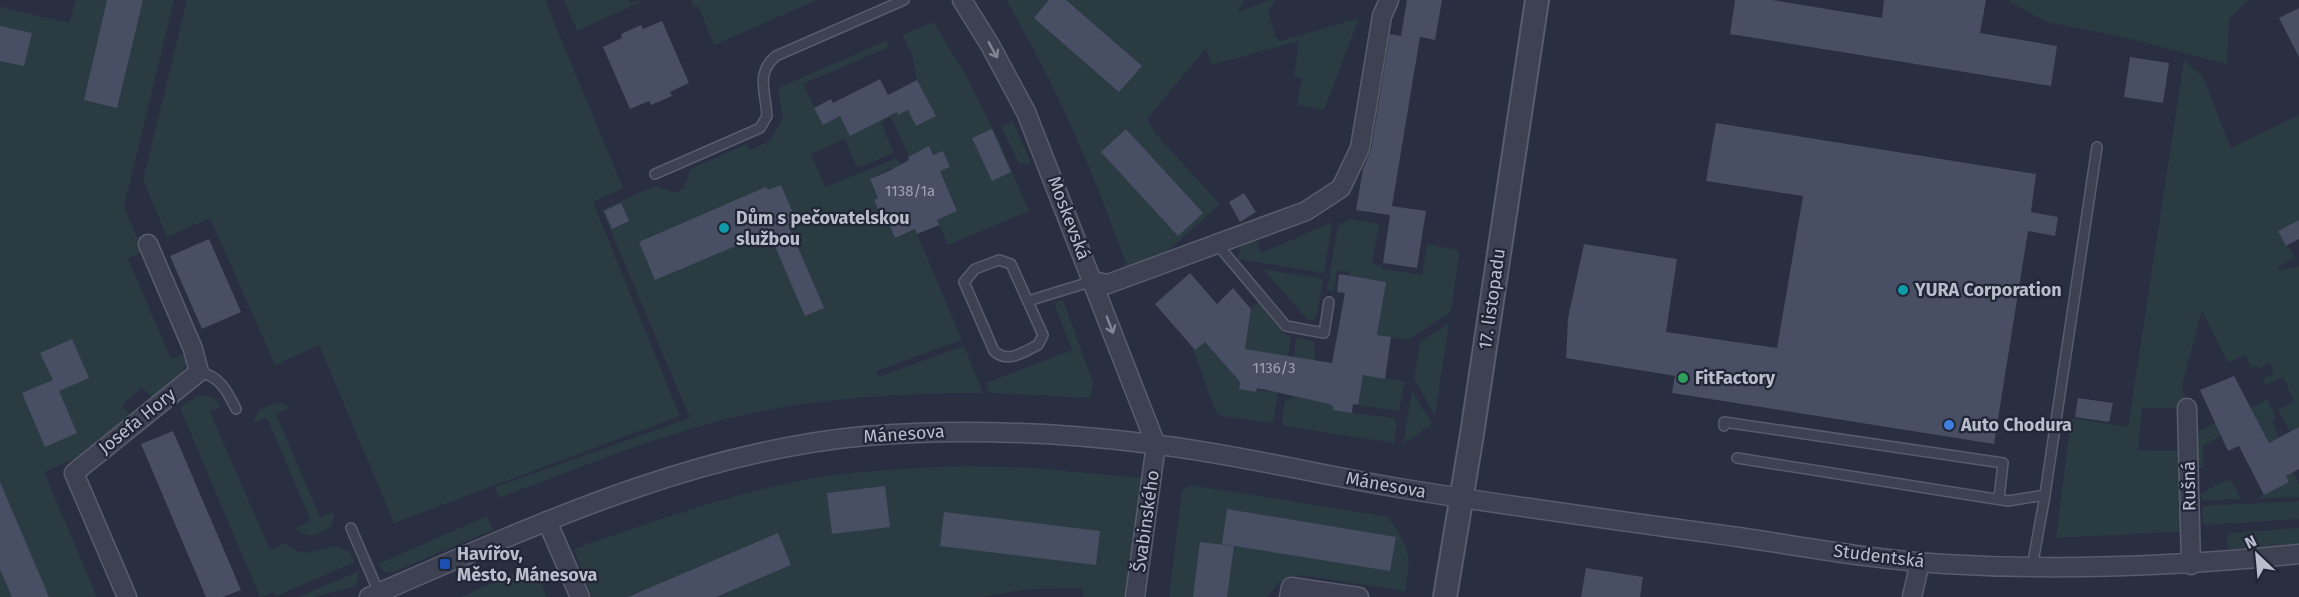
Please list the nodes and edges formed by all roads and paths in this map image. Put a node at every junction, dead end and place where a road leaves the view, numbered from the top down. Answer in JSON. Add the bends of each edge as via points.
{"nodes":[{"id":1,"x":904,"y":0,"type":"edge"},
{"id":2,"x":962,"y":0,"type":"edge"},
{"id":3,"x":1389,"y":0,"type":"edge"},
{"id":4,"x":1537,"y":0,"type":"edge"},
{"id":5,"x":2097,"y":147,"type":"dead end"},
{"id":6,"x":656,"y":174,"type":"dead end"},
{"id":7,"x":148,"y":244,"type":"dead end"},
{"id":8,"x":1217,"y":244,"type":"junction"},
{"id":9,"x":1093,"y":281,"type":"junction"},
{"id":10,"x":1028,"y":301,"type":"junction"},
{"id":11,"x":1329,"y":302,"type":"dead end"},
{"id":12,"x":199,"y":372,"type":"junction"},
{"id":13,"x":2187,"y":408,"type":"dead end"},
{"id":14,"x":236,"y":409,"type":"dead end"},
{"id":15,"x":1729,"y":422,"type":"dead end"},
{"id":16,"x":1156,"y":444,"type":"junction"},
{"id":17,"x":1737,"y":458,"type":"dead end"},
{"id":18,"x":2045,"y":495,"type":"junction"},
{"id":19,"x":1462,"y":498,"type":"junction"},
{"id":20,"x":2005,"y":498,"type":"junction"},
{"id":21,"x":547,"y":521,"type":"junction"},
{"id":22,"x":351,"y":528,"type":"dead end"},
{"id":23,"x":2299,"y":554,"type":"edge"},
{"id":24,"x":1920,"y":562,"type":"junction"},
{"id":25,"x":2191,"y":565,"type":"junction"},
{"id":26,"x":2031,"y":567,"type":"junction"},
{"id":27,"x":374,"y":595,"type":"edge"},
{"id":28,"x":127,"y":597,"type":"edge"},
{"id":29,"x":580,"y":597,"type":"edge"},
{"id":30,"x":1135,"y":597,"type":"edge"},
{"id":31,"x":1289,"y":597,"type":"edge"},
{"id":32,"x":1359,"y":597,"type":"edge"},
{"id":33,"x":1445,"y":597,"type":"edge"},
{"id":34,"x":1912,"y":597,"type":"edge"}],
"edges":[{"from":1,"to":6,"type":"lane","via":[[776,56],[764,69],[761,80],[767,116],[760,128]]},
{"from":2,"to":9,"type":"street","name":"Moskevská","one_way":true,"via":[[1026,112]]},
{"from":3,"to":8,"type":"street","via":[[1382,16],[1360,148],[1341,188],[1306,211]]},
{"from":4,"to":19,"type":"street","name":"17. listopadu"},
{"from":5,"to":18,"type":"lane"},
{"from":7,"to":12,"type":"street"},
{"from":8,"to":9,"type":"street","via":[[1108,284]]},
{"from":8,"to":11,"type":"lane","via":[[1286,326],[1324,333]]},
{"from":9,"to":10,"type":"lane"},
{"from":9,"to":16,"type":"street","name":"Moskevská","one_way":true},
{"from":10,"to":10,"type":"lane","via":[[1011,264],[999,260],[975,268],[964,282],[994,351],[1001,357],[1010,358],[1038,345],[1043,335]]},
{"from":12,"to":14,"type":"lane","via":[[218,380]]},
{"from":12,"to":28,"type":"street","name":"Josefa Hory","via":[[74,473]]},
{"from":13,"to":25,"type":"street","name":"Rušná"},
{"from":15,"to":20,"type":"lane","via":[[2003,463]]},
{"from":16,"to":19,"type":"street","name":"Mánesova"},
{"from":16,"to":21,"type":"street","name":"Mánesova","via":[[1007,431],[861,436],[708,465]]},
{"from":16,"to":30,"type":"street","name":"Švabinského"},
{"from":17,"to":20,"type":"lane"},
{"from":18,"to":20,"type":"lane"},
{"from":18,"to":26,"type":"lane"},
{"from":19,"to":24,"type":"street","name":"Studentská"},
{"from":19,"to":33,"type":"street","name":"17. listopadu"},
{"from":21,"to":27,"type":"street","name":"Mánesova"},
{"from":21,"to":29,"type":"street"},
{"from":22,"to":27,"type":"lane"},
{"from":23,"to":25,"type":"street","name":"Studentská"},
{"from":24,"to":26,"type":"street","name":"Studentská"},
{"from":24,"to":34,"type":"street"},
{"from":25,"to":26,"type":"street","name":"Studentská"},
{"from":31,"to":32,"type":"street","via":[[1291,587]]}]}
